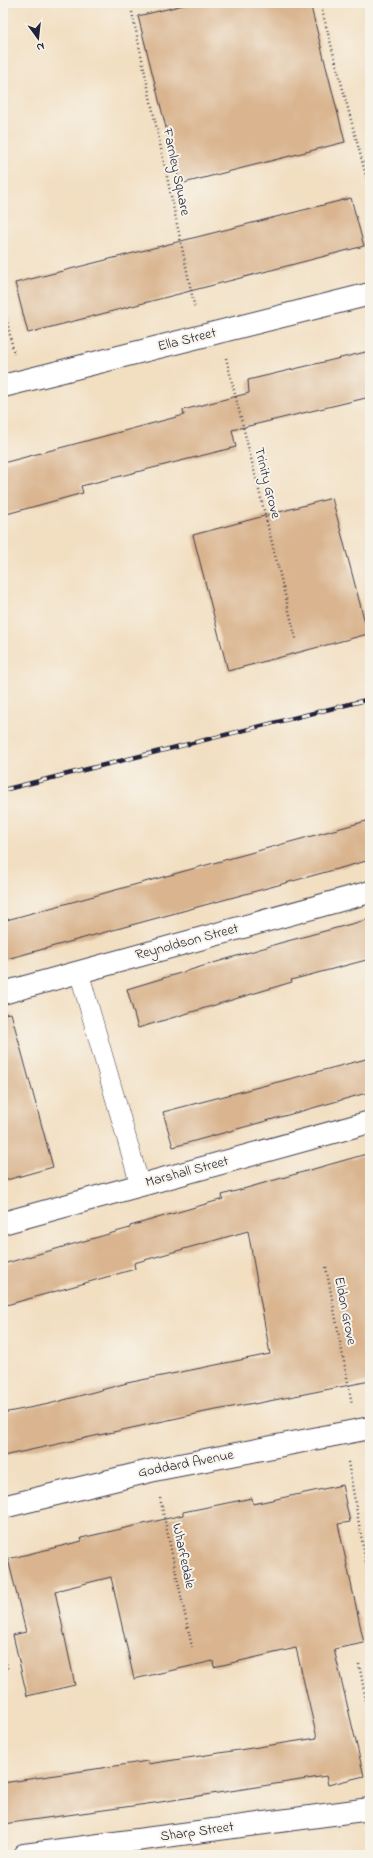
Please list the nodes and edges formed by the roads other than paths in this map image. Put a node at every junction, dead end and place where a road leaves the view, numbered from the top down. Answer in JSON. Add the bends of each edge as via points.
{"nodes":[{"id":1,"x":370,"y":294,"type":"edge"},
{"id":2,"x":11,"y":384,"type":"edge"},
{"id":3,"x":370,"y":892,"type":"edge"},
{"id":4,"x":79,"y":972,"type":"junction"},
{"id":5,"x":3,"y":993,"type":"edge"},
{"id":6,"x":370,"y":1122,"type":"edge"},
{"id":7,"x":140,"y":1185,"type":"junction"},
{"id":8,"x":3,"y":1223,"type":"edge"},
{"id":9,"x":357,"y":1430,"type":"edge"},
{"id":10,"x":3,"y":1506,"type":"edge"},
{"id":11,"x":370,"y":1809,"type":"edge"},
{"id":12,"x":24,"y":1855,"type":"edge"}],
"edges":[{"from":1,"to":2,"type":"street","name":"Ella Street"},
{"from":3,"to":4,"type":"street","name":"Reynoldson Street"},
{"from":4,"to":5,"type":"street","name":"Reynoldson Street"},
{"from":4,"to":7,"type":"lane"},
{"from":6,"to":7,"type":"street","name":"Marshall Street"},
{"from":7,"to":8,"type":"street","name":"Marshall Street"},
{"from":9,"to":10,"type":"street","name":"Goddard Avenue","via":[[154,1470]]},
{"from":11,"to":12,"type":"street","name":"Sharp Street"}]}
